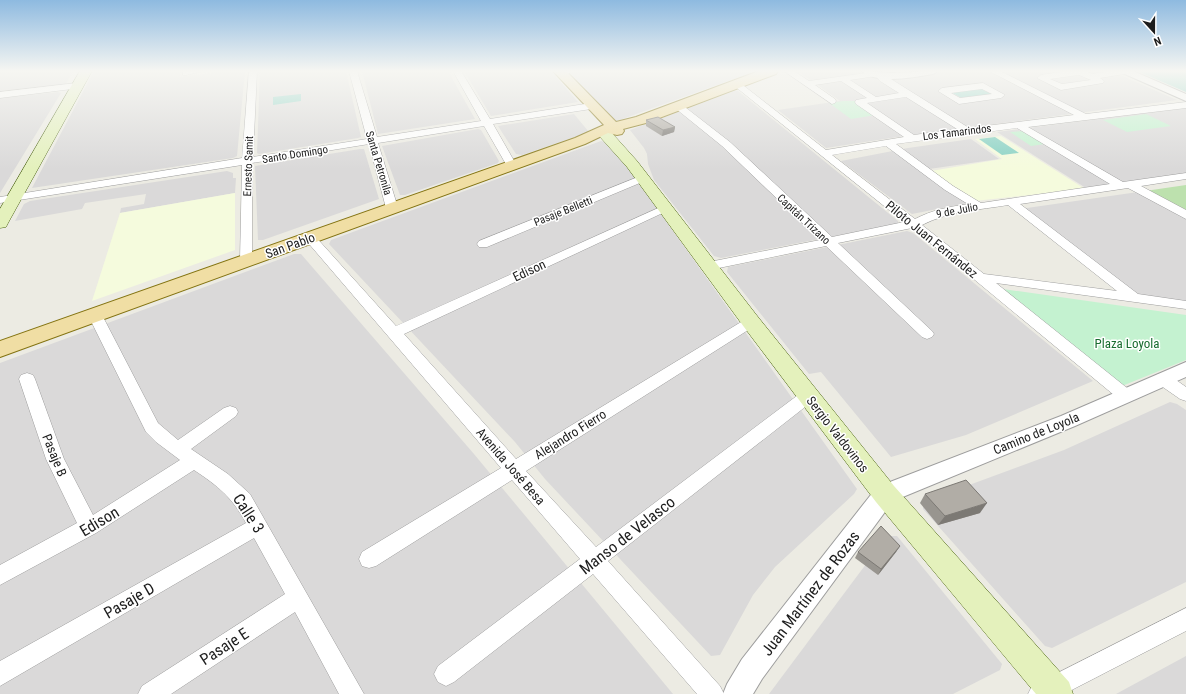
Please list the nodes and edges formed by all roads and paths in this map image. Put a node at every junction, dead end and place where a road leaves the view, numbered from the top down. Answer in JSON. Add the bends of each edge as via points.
{"nodes":[{"id":1,"x":66,"y":103,"type":"edge"},
{"id":2,"x":251,"y":103,"type":"edge"},
{"id":3,"x":362,"y":103,"type":"edge"},
{"id":4,"x":475,"y":103,"type":"edge"},
{"id":5,"x":589,"y":103,"type":"edge"},
{"id":6,"x":685,"y":103,"type":"edge"},
{"id":7,"x":761,"y":103,"type":"edge"},
{"id":8,"x":860,"y":103,"type":"edge"},
{"id":9,"x":923,"y":103,"type":"edge"},
{"id":10,"x":1058,"y":103,"type":"edge"},
{"id":11,"x":1186,"y":105,"type":"edge"},
{"id":12,"x":591,"y":106,"type":"junction"},
{"id":13,"x":678,"y":106,"type":"junction"},
{"id":14,"x":1084,"y":117,"type":"junction"},
{"id":15,"x":486,"y":123,"type":"junction"},
{"id":16,"x":1019,"y":125,"type":"junction"},
{"id":17,"x":610,"y":131,"type":"junction"},
{"id":18,"x":968,"y":131,"type":"junction"},
{"id":19,"x":912,"y":138,"type":"junction"},
{"id":20,"x":372,"y":141,"type":"junction"},
{"id":21,"x":887,"y":142,"type":"junction"},
{"id":22,"x":824,"y":153,"type":"junction"},
{"id":23,"x":247,"y":162,"type":"junction"},
{"id":24,"x":512,"y":166,"type":"junction"},
{"id":25,"x":1186,"y":176,"type":"edge"},
{"id":26,"x":643,"y":178,"type":"junction"},
{"id":27,"x":1126,"y":185,"type":"junction"},
{"id":28,"x":7,"y":199,"type":"edge"},
{"id":29,"x":1011,"y":202,"type":"junction"},
{"id":30,"x":979,"y":206,"type":"junction"},
{"id":31,"x":392,"y":208,"type":"junction"},
{"id":32,"x":665,"y":208,"type":"junction"},
{"id":33,"x":1186,"y":215,"type":"edge"},
{"id":34,"x":0,"y":223,"type":"edge"},
{"id":35,"x":914,"y":224,"type":"junction"},
{"id":36,"x":310,"y":238,"type":"junction"},
{"id":37,"x":828,"y":242,"type":"junction"},
{"id":38,"x":483,"y":244,"type":"dead end"},
{"id":39,"x":246,"y":261,"type":"junction"},
{"id":40,"x":709,"y":266,"type":"junction"},
{"id":41,"x":979,"y":277,"type":"junction"},
{"id":42,"x":1134,"y":298,"type":"junction"},
{"id":43,"x":1186,"y":305,"type":"edge"},
{"id":44,"x":95,"y":315,"type":"junction"},
{"id":45,"x":751,"y":322,"type":"junction"},
{"id":46,"x":394,"y":333,"type":"junction"},
{"id":47,"x":927,"y":334,"type":"dead end"},
{"id":48,"x":0,"y":349,"type":"edge"},
{"id":49,"x":1186,"y":369,"type":"edge"},
{"id":50,"x":27,"y":379,"type":"dead end"},
{"id":51,"x":1163,"y":379,"type":"junction"},
{"id":52,"x":1186,"y":395,"type":"edge"},
{"id":53,"x":808,"y":396,"type":"junction"},
{"id":54,"x":1126,"y":396,"type":"junction"},
{"id":55,"x":230,"y":412,"type":"dead end"},
{"id":56,"x":178,"y":449,"type":"junction"},
{"id":57,"x":194,"y":460,"type":"junction"},
{"id":58,"x":514,"y":469,"type":"junction"},
{"id":59,"x":885,"y":494,"type":"junction"},
{"id":60,"x":258,"y":526,"type":"junction"},
{"id":61,"x":89,"y":527,"type":"junction"},
{"id":62,"x":369,"y":559,"type":"dead end"},
{"id":63,"x":594,"y":560,"type":"junction"},
{"id":64,"x":0,"y":575,"type":"edge"},
{"id":65,"x":298,"y":598,"type":"junction"},
{"id":66,"x":1186,"y":619,"type":"edge"},
{"id":67,"x":0,"y":674,"type":"edge"},
{"id":68,"x":446,"y":674,"type":"dead end"},
{"id":69,"x":345,"y":691,"type":"edge"},
{"id":70,"x":1050,"y":692,"type":"edge"},
{"id":71,"x":150,"y":694,"type":"edge"},
{"id":72,"x":712,"y":694,"type":"edge"},
{"id":73,"x":737,"y":694,"type":"edge"}],
"edges":[{"from":1,"to":28,"type":"main road"},
{"from":2,"to":23,"type":"street","name":"Ernesto Samit"},
{"from":3,"to":20,"type":"street","name":"Santa Petronila"},
{"from":4,"to":15,"type":"street"},
{"from":5,"to":12,"type":"main road"},
{"from":6,"to":13,"type":"main road","name":"San Pablo"},
{"from":7,"to":22,"type":"street","name":"Piloto Juan Fernández"},
{"from":8,"to":19,"type":"street"},
{"from":9,"to":18,"type":"street"},
{"from":10,"to":14,"type":"street"},
{"from":11,"to":14,"type":"street","name":"Los Tamarindos"},
{"from":12,"to":15,"type":"street","name":"Santo Domingo"},
{"from":12,"to":17,"type":"main road","via":[[590,113]]},
{"from":13,"to":17,"type":"main road","name":"San Pablo","via":[[630,126]]},
{"from":13,"to":37,"type":"street","name":"Capitán Trizano","via":[[726,144]]},
{"from":14,"to":16,"type":"street","name":"Los Tamarindos"},
{"from":15,"to":20,"type":"street","name":"Santo Domingo"},
{"from":15,"to":24,"type":"street"},
{"from":16,"to":18,"type":"street","name":"Los Tamarindos"},
{"from":16,"to":27,"type":"street"},
{"from":17,"to":24,"type":"main road","name":"San Pablo"},
{"from":17,"to":26,"type":"main road","name":"Sergio Valdovinos"},
{"from":18,"to":19,"type":"street","name":"Los Tamarindos"},
{"from":19,"to":21,"type":"street","name":"Los Tamarindos"},
{"from":20,"to":23,"type":"street","name":"Santo Domingo"},
{"from":20,"to":31,"type":"street","name":"Santa Petronila"},
{"from":21,"to":22,"type":"street","name":"Los Tamarindos"},
{"from":21,"to":30,"type":"street","via":[[949,188]]},
{"from":22,"to":35,"type":"street","name":"Piloto Juan Fernández"},
{"from":23,"to":28,"type":"street","name":"Santo Domingo"},
{"from":23,"to":39,"type":"street","name":"Ernesto Samit"},
{"from":24,"to":31,"type":"main road","name":"San Pablo"},
{"from":25,"to":27,"type":"street","name":"9 de Julio"},
{"from":26,"to":32,"type":"main road","name":"Sergio Valdovinos"},
{"from":26,"to":38,"type":"street","name":"Pasaje Belletti"},
{"from":27,"to":29,"type":"street","name":"9 de Julio"},
{"from":27,"to":33,"type":"street"},
{"from":28,"to":34,"type":"main road"},
{"from":29,"to":30,"type":"street","name":"9 de Julio"},
{"from":29,"to":42,"type":"street"},
{"from":30,"to":35,"type":"street","name":"9 de Julio","via":[[934,214]]},
{"from":31,"to":36,"type":"main road","name":"San Pablo"},
{"from":32,"to":40,"type":"main road","name":"Sergio Valdovinos"},
{"from":32,"to":46,"type":"street","name":"Edison"},
{"from":35,"to":37,"type":"street","name":"9 de Julio"},
{"from":35,"to":41,"type":"street","name":"Piloto Juan Fernández"},
{"from":36,"to":39,"type":"main road","name":"San Pablo"},
{"from":36,"to":46,"type":"street","name":"Avenida José Besa"},
{"from":37,"to":40,"type":"street","name":"9 de Julio"},
{"from":37,"to":47,"type":"street","name":"Capitán Trizano"},
{"from":39,"to":44,"type":"main road","name":"San Pablo"},
{"from":40,"to":45,"type":"main road","name":"Sergio Valdovinos"},
{"from":41,"to":42,"type":"street"},
{"from":41,"to":54,"type":"street","name":"Piloto Juan Fernández"},
{"from":42,"to":43,"type":"street"},
{"from":44,"to":48,"type":"main road","name":"San Pablo"},
{"from":44,"to":56,"type":"street","name":"Calle 3","via":[[152,427]]},
{"from":45,"to":53,"type":"main road","name":"Sergio Valdovinos"},
{"from":45,"to":58,"type":"street","name":"Alejandro Fierro"},
{"from":46,"to":58,"type":"street","name":"Avenida José Besa"},
{"from":49,"to":51,"type":"street","name":"Camino de Loyola"},
{"from":50,"to":61,"type":"street","name":"Pasaje B","via":[[55,459]]},
{"from":51,"to":52,"type":"street"},
{"from":51,"to":54,"type":"street","name":"Camino de Loyola"},
{"from":53,"to":59,"type":"main road","name":"Sergio Valdovinos"},
{"from":53,"to":63,"type":"street","name":"Manso de Velasco"},
{"from":54,"to":59,"type":"street","name":"Camino de Loyola"},
{"from":55,"to":56,"type":"street"},
{"from":56,"to":57,"type":"street","name":"Calle 3"},
{"from":57,"to":60,"type":"street","name":"Calle 3","via":[[236,491]]},
{"from":57,"to":61,"type":"street","name":"Edison"},
{"from":58,"to":62,"type":"street","name":"Alejandro Fierro"},
{"from":58,"to":63,"type":"street","name":"Avenida José Besa"},
{"from":59,"to":70,"type":"main road","name":"Sergio Valdovinos"},
{"from":59,"to":73,"type":"street","name":"Juan Martínez de Rozas","via":[[752,669]]},
{"from":60,"to":65,"type":"street","name":"Calle 3"},
{"from":60,"to":67,"type":"street","name":"Pasaje D"},
{"from":61,"to":64,"type":"street","name":"Edison"},
{"from":63,"to":68,"type":"street","name":"Manso de Velasco"},
{"from":63,"to":72,"type":"street","name":"Avenida José Besa"},
{"from":65,"to":69,"type":"street","name":"Calle 3"},
{"from":65,"to":71,"type":"street","name":"Pasaje E"},
{"from":66,"to":70,"type":"street"}]}
